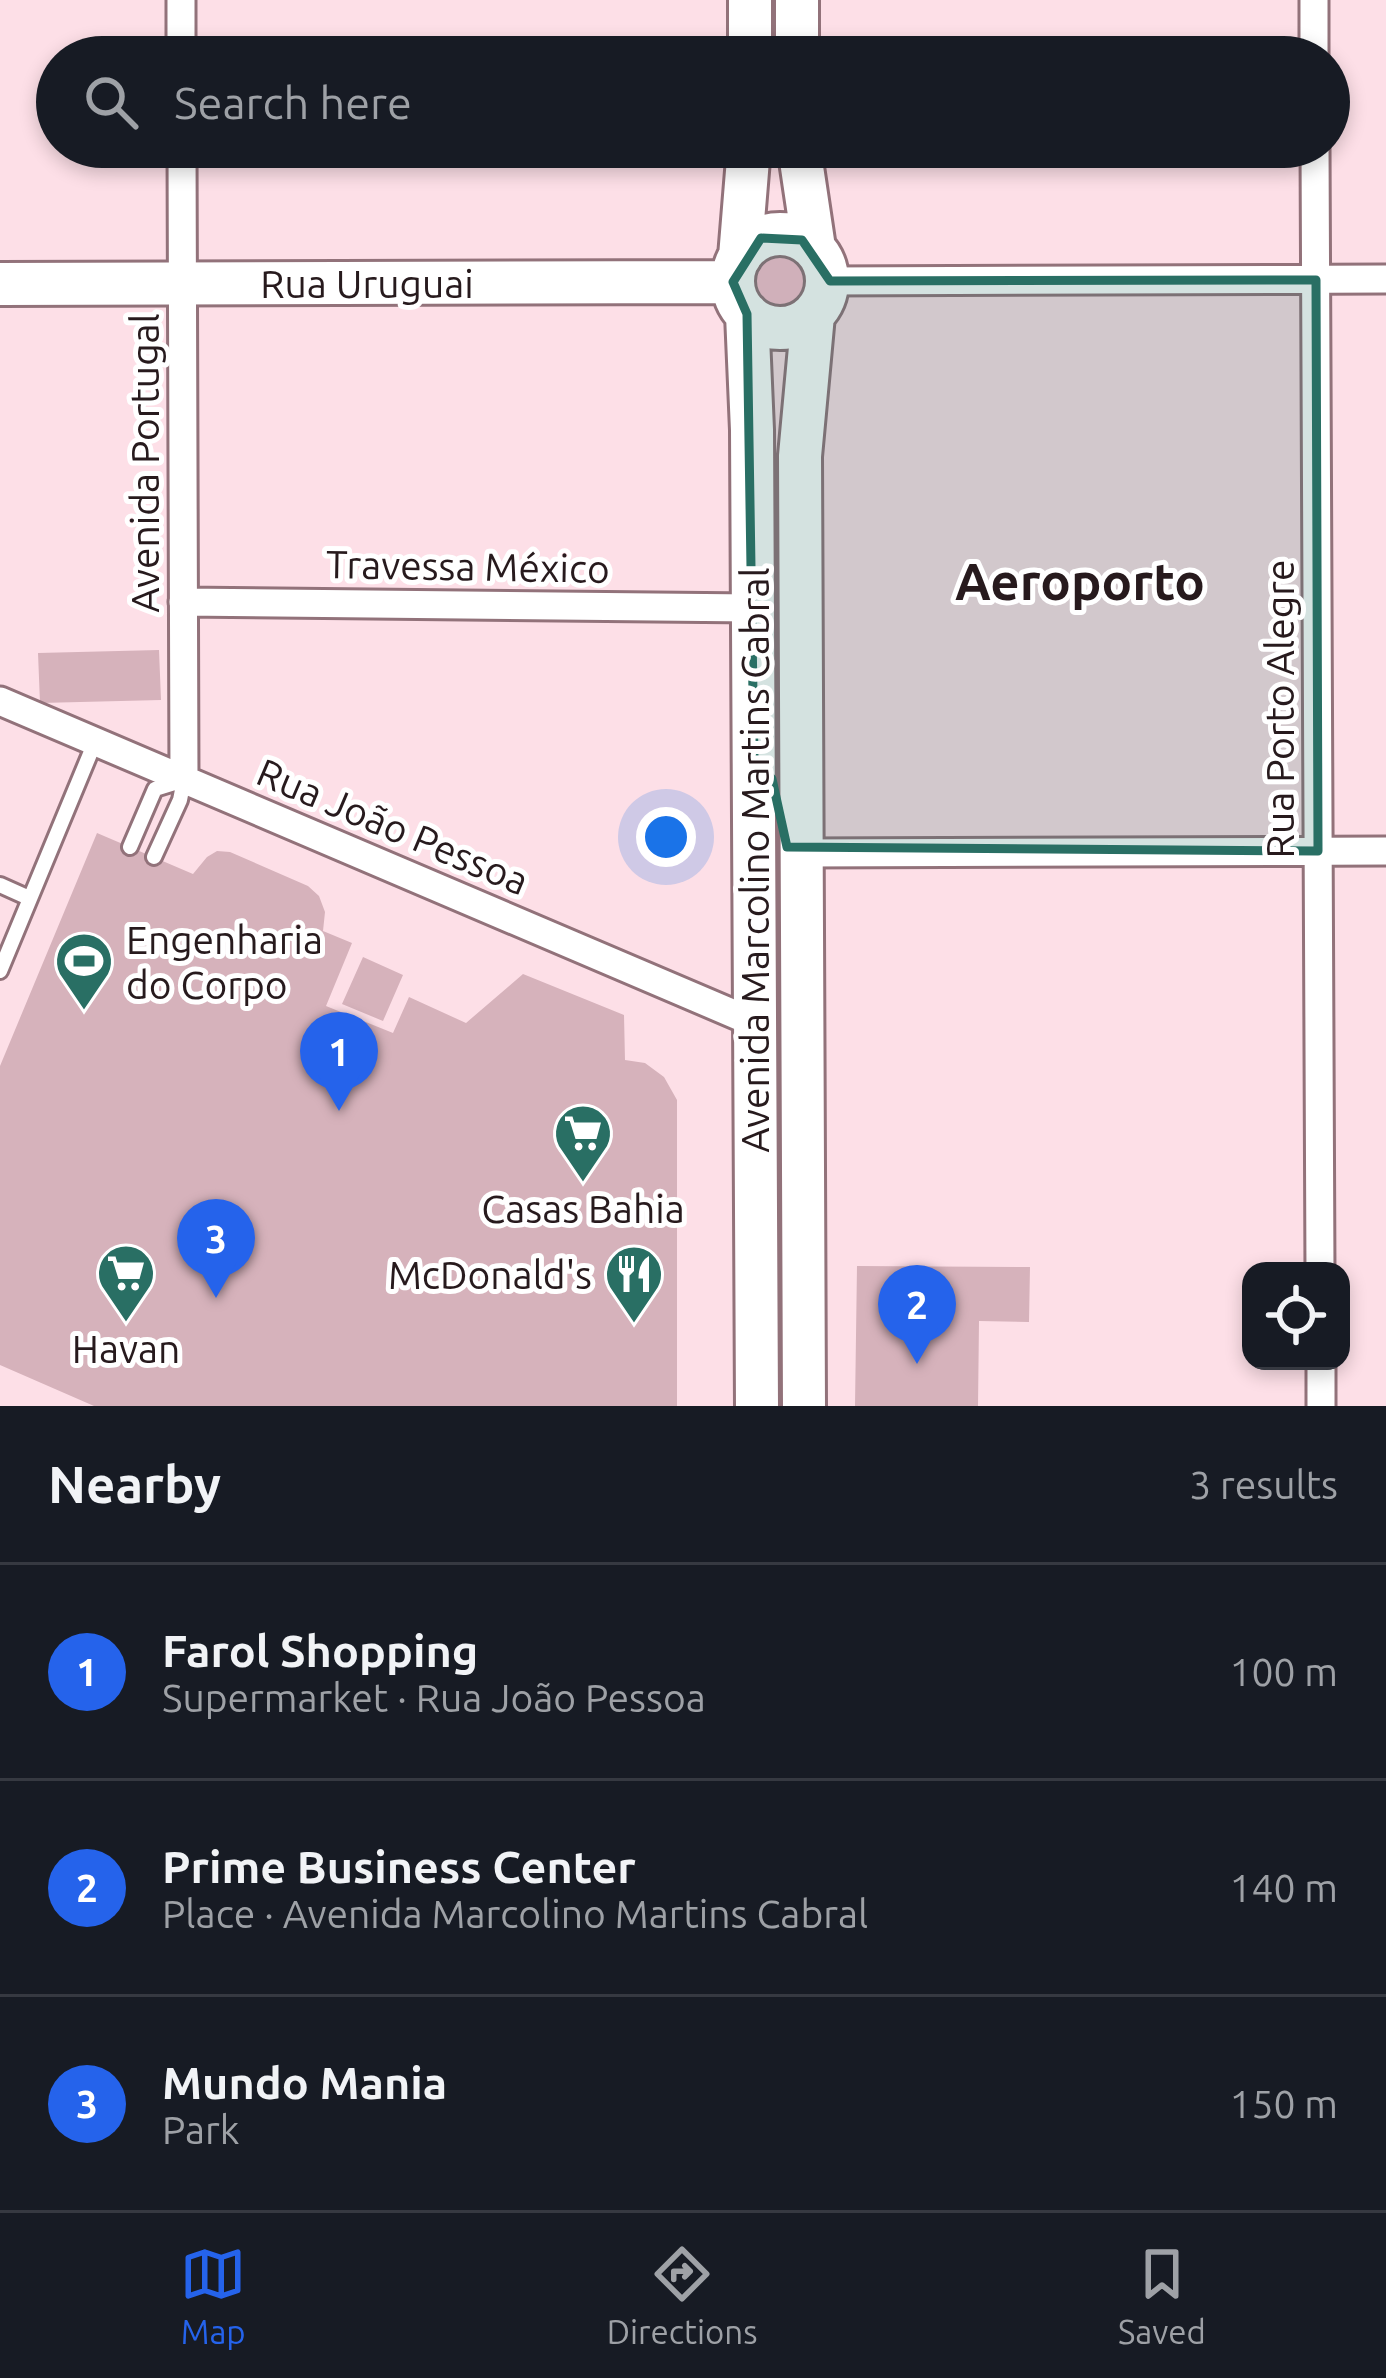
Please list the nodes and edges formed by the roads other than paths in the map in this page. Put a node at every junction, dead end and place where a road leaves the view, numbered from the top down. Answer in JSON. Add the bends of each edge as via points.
{"nodes":[{"id":1,"x":181,"y":0,"type":"edge"},
{"id":2,"x":750,"y":0,"type":"edge"},
{"id":3,"x":797,"y":0,"type":"edge"},
{"id":4,"x":1314,"y":0,"type":"edge"},
{"id":5,"x":181,"y":36,"type":"edge"},
{"id":6,"x":750,"y":36,"type":"edge"},
{"id":7,"x":797,"y":36,"type":"edge"},
{"id":8,"x":1314,"y":36,"type":"edge"},
{"id":9,"x":182,"y":168,"type":"edge"},
{"id":10,"x":747,"y":168,"type":"edge"},
{"id":11,"x":803,"y":168,"type":"edge"},
{"id":12,"x":1315,"y":168,"type":"edge"},
{"id":13,"x":1316,"y":280,"type":"junction"},
{"id":14,"x":1386,"y":280,"type":"edge"},
{"id":15,"x":818,"y":282,"type":"junction"},
{"id":16,"x":0,"y":284,"type":"edge"},
{"id":17,"x":182,"y":284,"type":"junction"},
{"id":18,"x":740,"y":284,"type":"junction"},
{"id":19,"x":183,"y":602,"type":"junction"},
{"id":20,"x":753,"y":608,"type":"junction"},
{"id":21,"x":0,"y":701,"type":"edge"},
{"id":22,"x":95,"y":742,"type":"junction"},
{"id":23,"x":754,"y":758,"type":"junction"},
{"id":24,"x":184,"y":779,"type":"junction"},
{"id":25,"x":130,"y":847,"type":"dead end"},
{"id":26,"x":1318,"y":851,"type":"junction"},
{"id":27,"x":1386,"y":851,"type":"edge"},
{"id":28,"x":802,"y":853,"type":"junction"},
{"id":29,"x":154,"y":857,"type":"dead end"},
{"id":30,"x":0,"y":885,"type":"edge"},
{"id":31,"x":29,"y":898,"type":"junction"},
{"id":32,"x":1,"y":966,"type":"edge"},
{"id":33,"x":755,"y":1023,"type":"junction"},
{"id":34,"x":1321,"y":1262,"type":"edge"},
{"id":35,"x":1321,"y":1370,"type":"edge"},
{"id":36,"x":757,"y":1406,"type":"edge"},
{"id":37,"x":804,"y":1406,"type":"edge"},
{"id":38,"x":1321,"y":1406,"type":"edge"}],
"edges":[{"from":1,"to":5,"type":"street"},
{"from":2,"to":6,"type":"main road"},
{"from":3,"to":7,"type":"main road"},
{"from":4,"to":8,"type":"street"},
{"from":9,"to":17,"type":"street","name":"Avenida Portugal"},
{"from":10,"to":18,"type":"main road","name":"Avenida Marcolino Martins Cabral"},
{"from":11,"to":15,"type":"main road","name":"Avenida Marcolino Martins Cabral"},
{"from":12,"to":13,"type":"street","name":"Rua Porto Alegre"},
{"from":13,"to":14,"type":"street"},
{"from":13,"to":15,"type":"street"},
{"from":13,"to":26,"type":"street","name":"Rua Porto Alegre"},
{"from":15,"to":18,"type":"main road","via":[[787,328],[772,328]]},
{"from":15,"to":18,"type":"main road","via":[[790,235],[775,235],[761,238]]},
{"from":15,"to":28,"type":"main road","name":"Avenida Marcolino Martins Cabral","via":[[800,456]]},
{"from":16,"to":17,"type":"main road","name":"Rua Uruguai"},
{"from":17,"to":18,"type":"main road","name":"Rua Uruguai"},
{"from":17,"to":19,"type":"street","name":"Avenida Portugal"},
{"from":18,"to":20,"type":"main road","name":"Avenida Marcolino Martins Cabral"},
{"from":19,"to":20,"type":"street","name":"Travessa México"},
{"from":19,"to":24,"type":"street","name":"Avenida Portugal"},
{"from":20,"to":23,"type":"main road","name":"Avenida Marcolino Martins Cabral"},
{"from":21,"to":22,"type":"street","name":"Rua João Pessoa"},
{"from":22,"to":24,"type":"street","name":"Rua João Pessoa"},
{"from":22,"to":31,"type":"lane"},
{"from":23,"to":28,"type":"main road","via":[[772,778],[780,840]]},
{"from":23,"to":33,"type":"main road","name":"Avenida Marcolino Martins Cabral"},
{"from":24,"to":25,"type":"lane","via":[[155,789]]},
{"from":24,"to":29,"type":"lane"},
{"from":24,"to":33,"type":"street","name":"Rua João Pessoa"},
{"from":26,"to":27,"type":"street"},
{"from":26,"to":28,"type":"street"},
{"from":26,"to":34,"type":"street","name":"Rua Porto Alegre"},
{"from":28,"to":37,"type":"main road","name":"Avenida Marcolino Martins Cabral"},
{"from":30,"to":31,"type":"lane"},
{"from":31,"to":32,"type":"lane"},
{"from":33,"to":36,"type":"main road","name":"Avenida Marcolino Martins Cabral"},
{"from":35,"to":38,"type":"street"}]}
